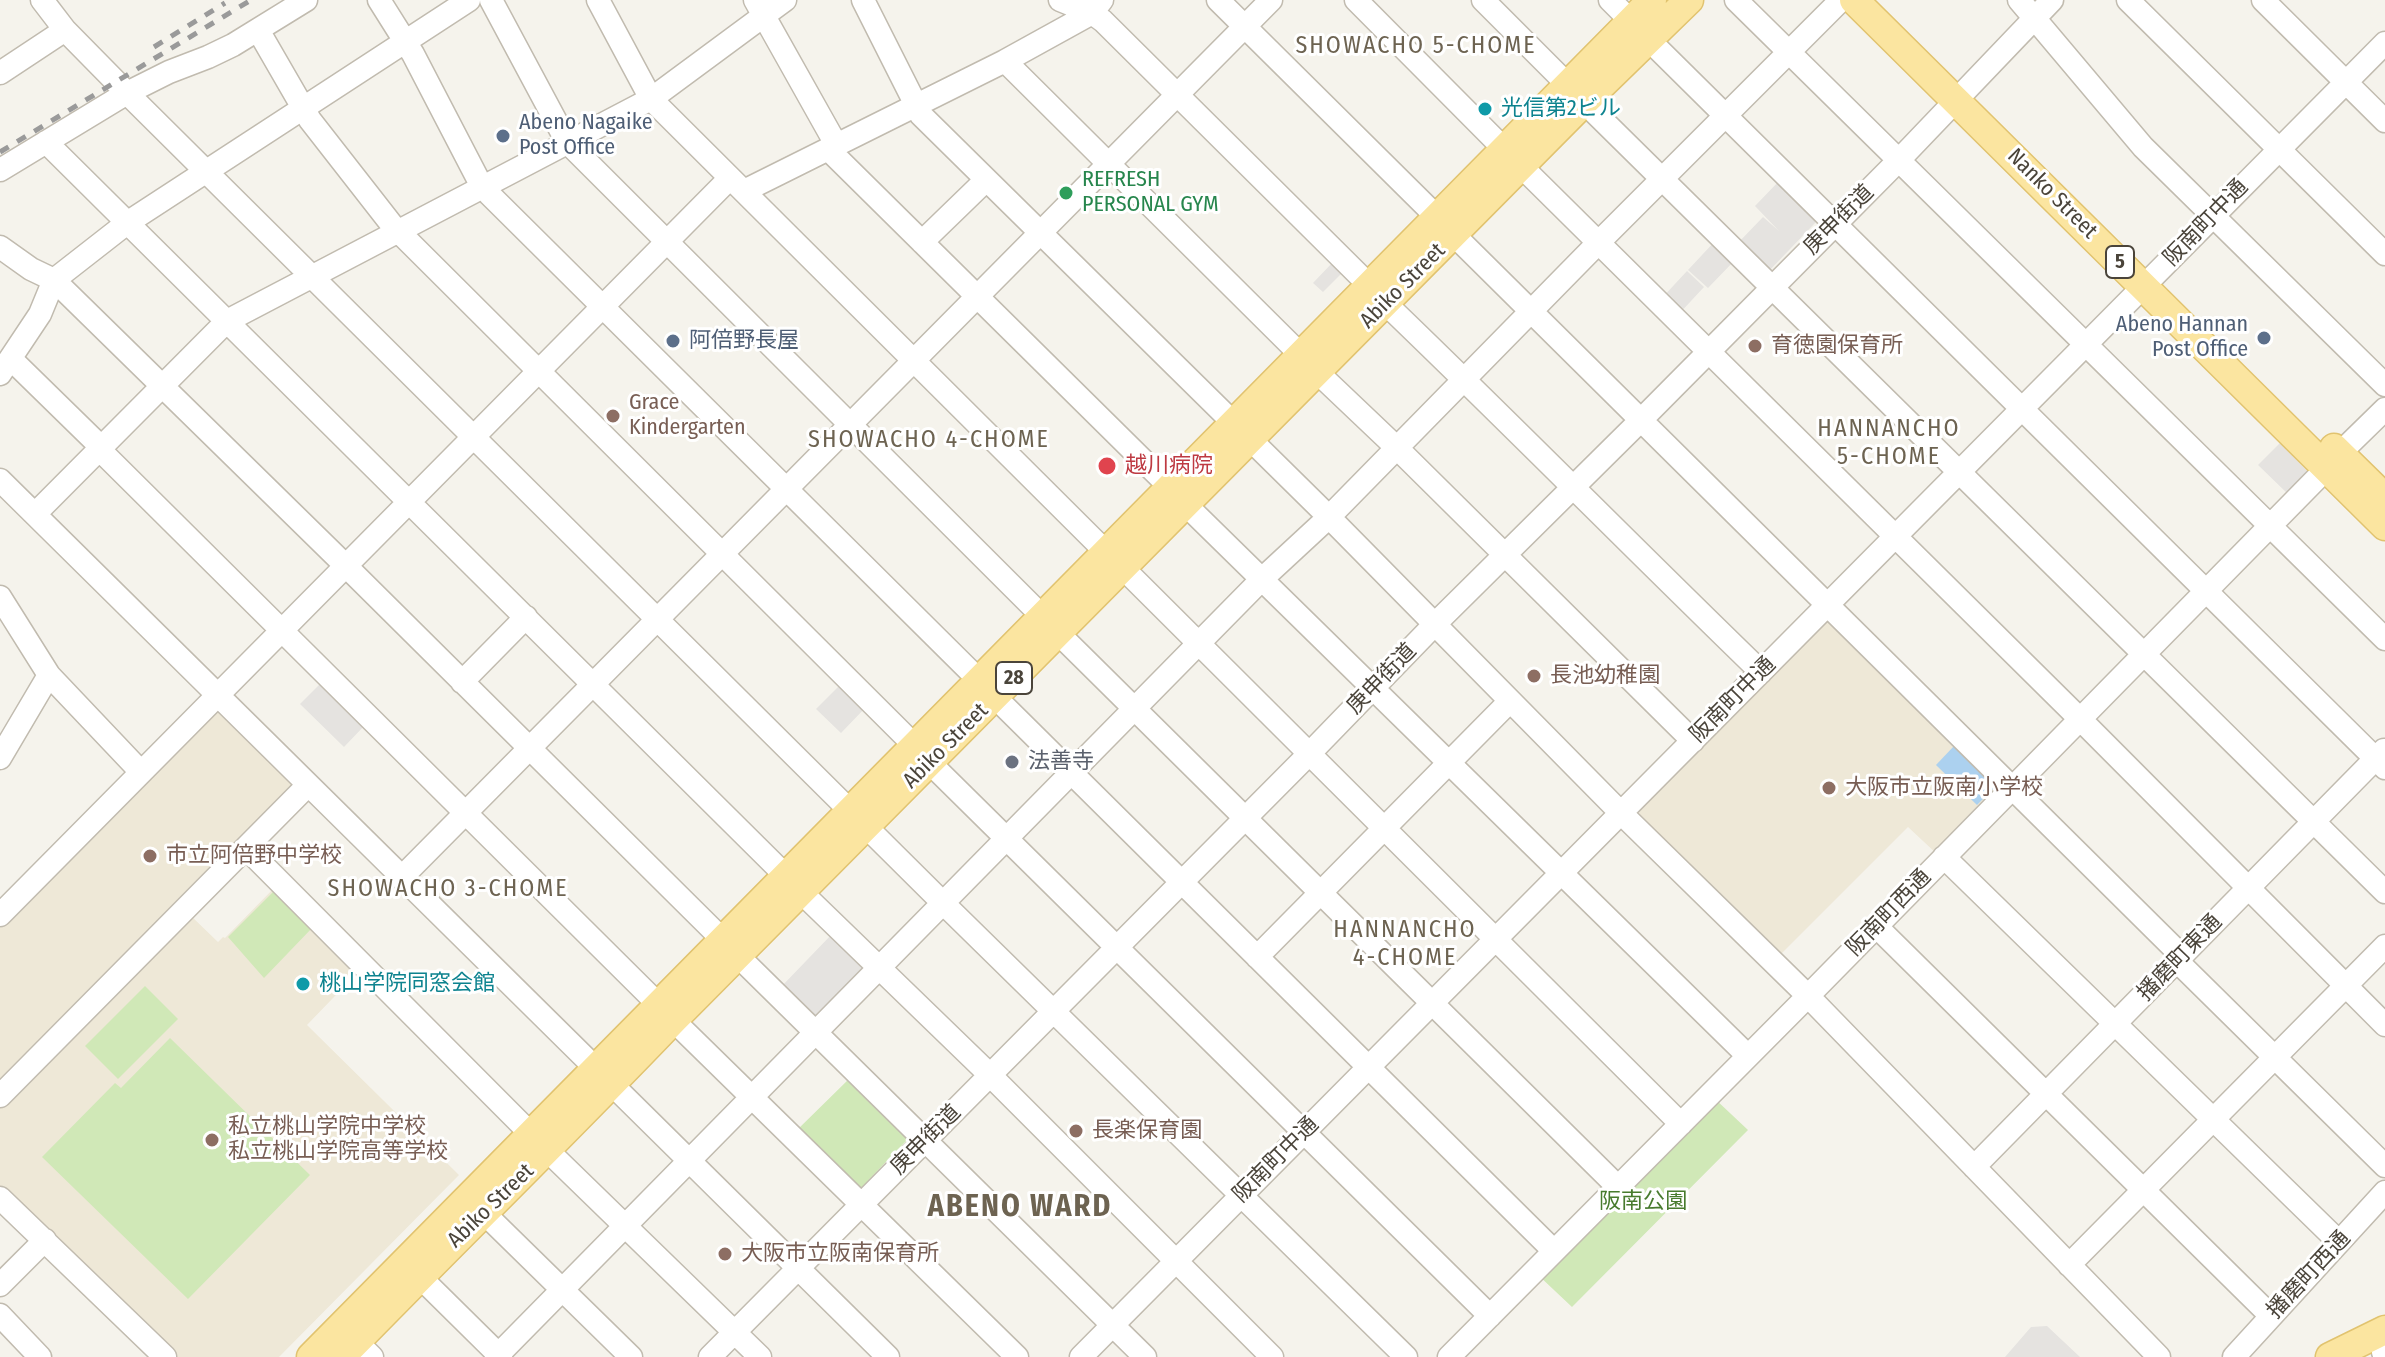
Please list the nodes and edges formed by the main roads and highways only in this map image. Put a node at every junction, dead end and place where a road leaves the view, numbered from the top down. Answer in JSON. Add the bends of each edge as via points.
{"nodes":[{"id":1,"x":1652,"y":0,"type":"edge"},
{"id":2,"x":1689,"y":0,"type":"edge"},
{"id":3,"x":1854,"y":0,"type":"edge"},
{"id":4,"x":1882,"y":0,"type":"edge"},
{"id":5,"x":1640,"y":30,"type":"junction"},
{"id":6,"x":1962,"y":93,"type":"junction"},
{"id":7,"x":2333,"y":461,"type":"junction"},
{"id":8,"x":2385,"y":498,"type":"edge"},
{"id":9,"x":2385,"y":526,"type":"edge"},
{"id":10,"x":539,"y":1143,"type":"junction"},
{"id":11,"x":2382,"y":1349,"type":"edge"},
{"id":12,"x":356,"y":1352,"type":"edge"},
{"id":13,"x":311,"y":1357,"type":"edge"},
{"id":14,"x":2330,"y":1357,"type":"edge"}],
"edges":[{"from":1,"to":5,"type":"main road","name":"Abiko Street","number":"28"},
{"from":2,"to":5,"type":"main road","name":"Abiko Street","number":"28"},
{"from":3,"to":6,"type":"main road","name":"Nanko Street","number":"5"},
{"from":4,"to":6,"type":"main road","name":"Nanko Street","number":"5"},
{"from":5,"to":10,"type":"main road","name":"Abiko Street","number":"28"},
{"from":6,"to":7,"type":"main road","name":"Nanko Street","number":"5"},
{"from":7,"to":8,"type":"main road","name":"Nanko Street","number":"5"},
{"from":7,"to":9,"type":"main road","name":"Nanko Street","number":"5"},
{"from":10,"to":12,"type":"main road","name":"Abiko Street","number":"28"},
{"from":10,"to":13,"type":"main road","name":"Abiko Street","number":"28"},
{"from":11,"to":14,"type":"main road"}]}
